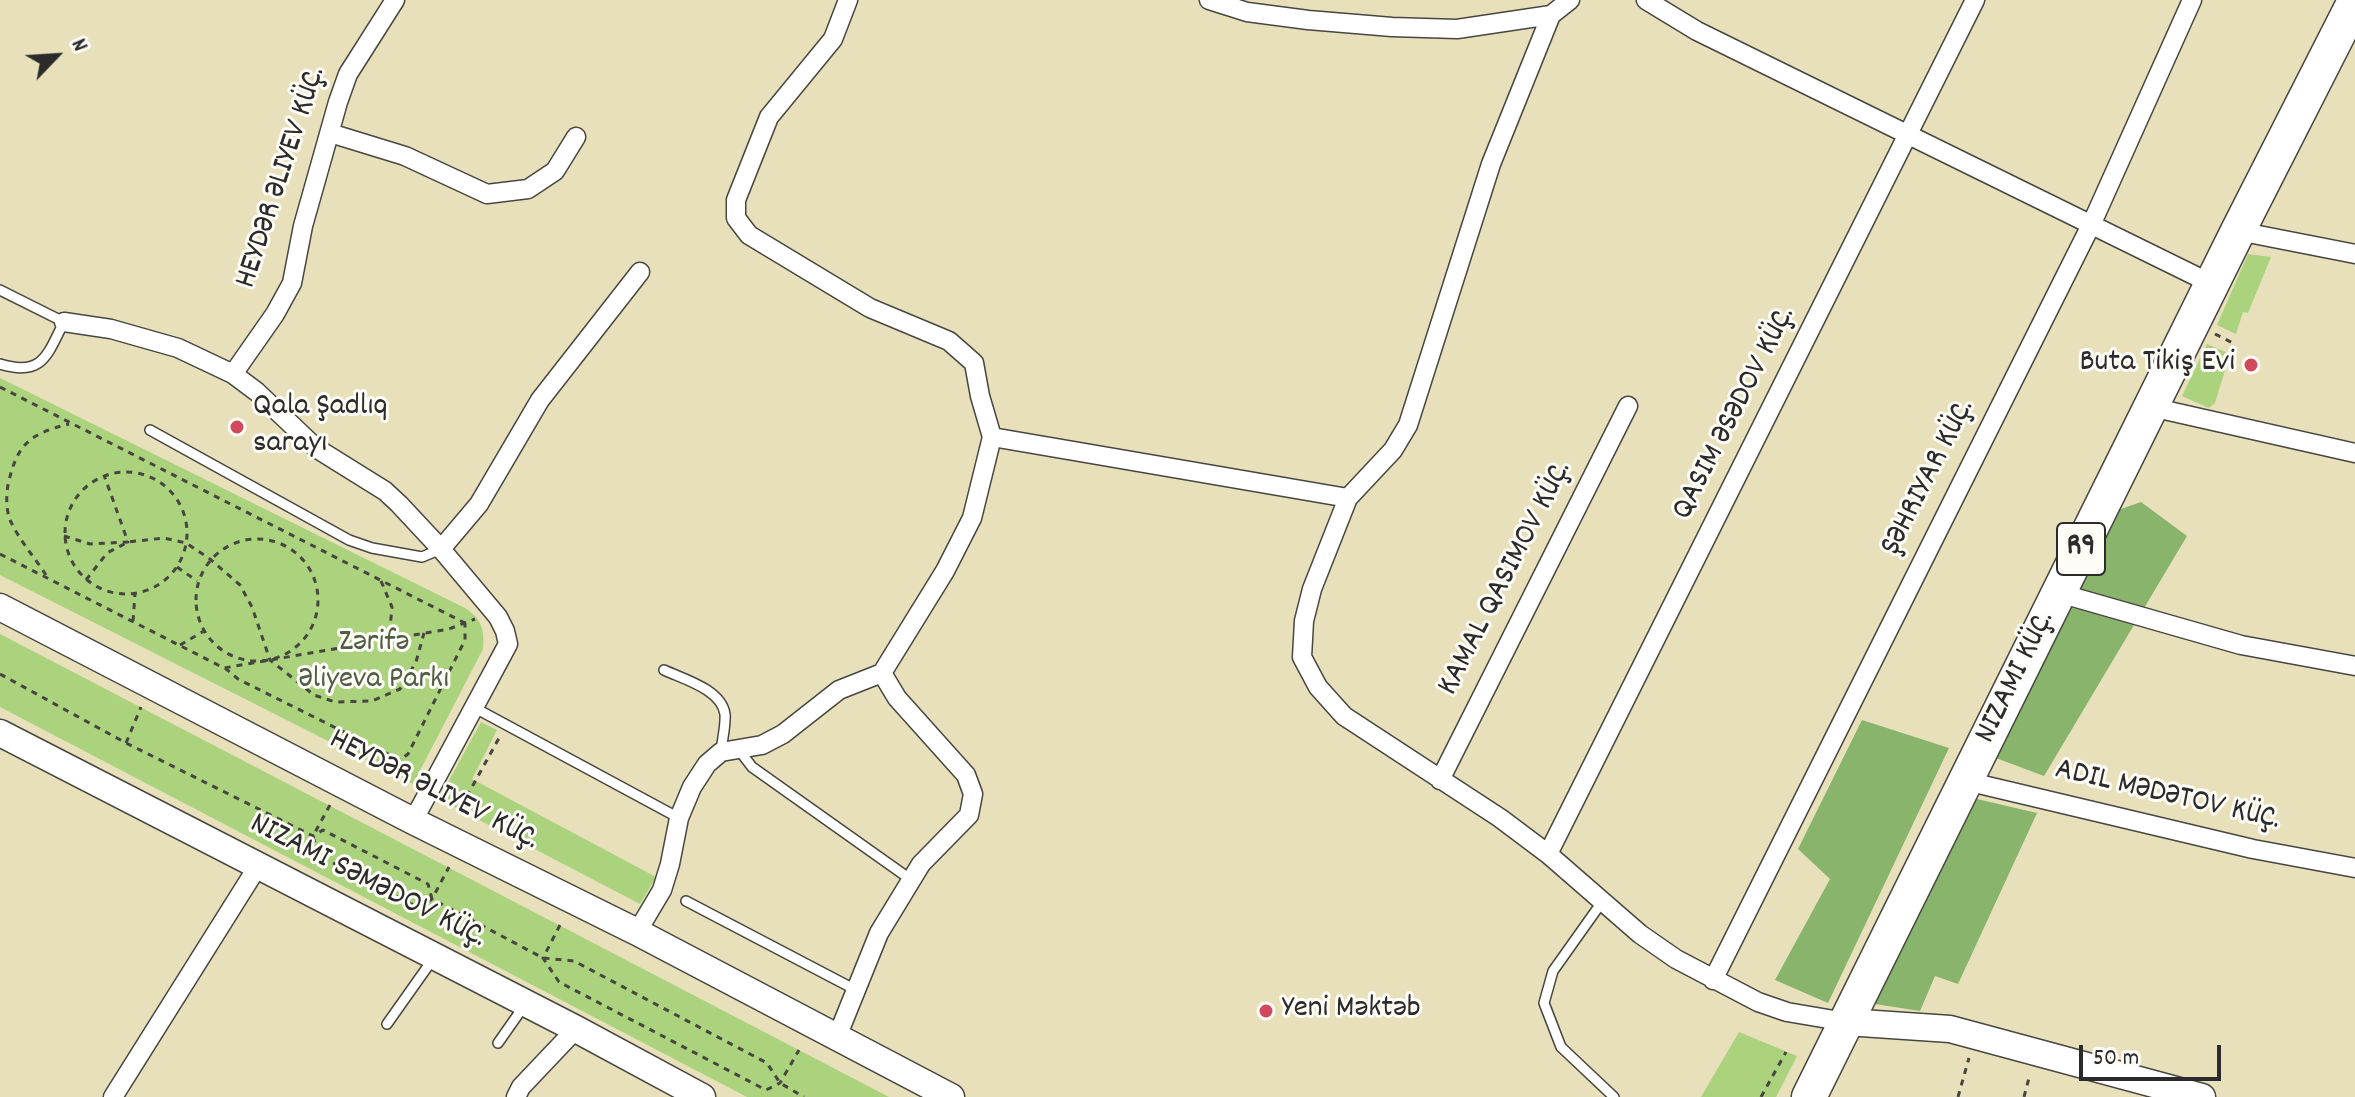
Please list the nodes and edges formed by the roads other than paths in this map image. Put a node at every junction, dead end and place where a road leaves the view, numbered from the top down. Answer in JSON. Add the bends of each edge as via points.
{"nodes":[{"id":1,"x":395,"y":0,"type":"edge"},
{"id":2,"x":848,"y":0,"type":"edge"},
{"id":3,"x":1209,"y":0,"type":"edge"},
{"id":4,"x":1570,"y":0,"type":"edge"},
{"id":5,"x":1646,"y":0,"type":"edge"},
{"id":6,"x":1975,"y":0,"type":"edge"},
{"id":7,"x":2192,"y":0,"type":"edge"},
{"id":8,"x":2355,"y":1,"type":"edge"},
{"id":9,"x":1551,"y":15,"type":"junction"},
{"id":10,"x":2347,"y":37,"type":"edge"},
{"id":11,"x":330,"y":133,"type":"junction"},
{"id":12,"x":1910,"y":134,"type":"junction"},
{"id":13,"x":576,"y":137,"type":"dead end"},
{"id":14,"x":2092,"y":223,"type":"junction"},
{"id":15,"x":2238,"y":231,"type":"junction"},
{"id":16,"x":2355,"y":254,"type":"edge"},
{"id":17,"x":640,"y":272,"type":"dead end"},
{"id":18,"x":2212,"y":284,"type":"junction"},
{"id":19,"x":0,"y":290,"type":"edge"},
{"id":20,"x":64,"y":322,"type":"junction"},
{"id":21,"x":0,"y":364,"type":"edge"},
{"id":22,"x":233,"y":374,"type":"junction"},
{"id":23,"x":1628,"y":406,"type":"dead end"},
{"id":24,"x":2151,"y":407,"type":"junction"},
{"id":25,"x":150,"y":430,"type":"dead end"},
{"id":26,"x":992,"y":437,"type":"junction"},
{"id":27,"x":2355,"y":453,"type":"edge"},
{"id":28,"x":1348,"y":498,"type":"junction"},
{"id":29,"x":441,"y":549,"type":"junction"},
{"id":30,"x":2059,"y":593,"type":"junction"},
{"id":31,"x":0,"y":607,"type":"edge"},
{"id":32,"x":2355,"y":666,"type":"edge"},
{"id":33,"x":664,"y":670,"type":"dead end"},
{"id":34,"x":882,"y":673,"type":"junction"},
{"id":35,"x":475,"y":708,"type":"junction"},
{"id":36,"x":0,"y":733,"type":"edge"},
{"id":37,"x":730,"y":751,"type":"junction"},
{"id":38,"x":1440,"y":780,"type":"junction"},
{"id":39,"x":1966,"y":781,"type":"junction"},
{"id":40,"x":679,"y":818,"type":"junction"},
{"id":41,"x":413,"y":821,"type":"junction"},
{"id":42,"x":1548,"y":854,"type":"junction"},
{"id":43,"x":258,"y":866,"type":"junction"},
{"id":44,"x":2355,"y":868,"type":"edge"},
{"id":45,"x":910,"y":879,"type":"junction"},
{"id":46,"x":686,"y":901,"type":"dead end"},
{"id":47,"x":1602,"y":902,"type":"junction"},
{"id":48,"x":637,"y":932,"type":"junction"},
{"id":49,"x":435,"y":956,"type":"junction"},
{"id":50,"x":1713,"y":980,"type":"junction"},
{"id":51,"x":854,"y":989,"type":"junction"},
{"id":52,"x":526,"y":1003,"type":"junction"},
{"id":53,"x":1846,"y":1022,"type":"junction"},
{"id":54,"x":387,"y":1024,"type":"dead end"},
{"id":55,"x":576,"y":1029,"type":"junction"},
{"id":56,"x":837,"y":1037,"type":"junction"},
{"id":57,"x":498,"y":1043,"type":"dead end"},
{"id":58,"x":113,"y":1097,"type":"edge"},
{"id":59,"x":516,"y":1097,"type":"edge"},
{"id":60,"x":702,"y":1097,"type":"edge"},
{"id":61,"x":951,"y":1097,"type":"edge"},
{"id":62,"x":1614,"y":1097,"type":"edge"},
{"id":63,"x":1809,"y":1097,"type":"edge"},
{"id":64,"x":2202,"y":1097,"type":"edge"}],
"edges":[{"from":1,"to":11,"type":"street","name":"HEYDƏR ƏLIYEV KÜÇ.","via":[[348,74]]},
{"from":2,"to":26,"type":"street","via":[[833,39],[769,117],[736,200],[736,218],[749,235],[857,300],[949,341],[966,355],[974,363]]},
{"from":3,"to":9,"type":"street","via":[[1247,12],[1392,27],[1457,29]]},
{"from":4,"to":9,"type":"street"},
{"from":5,"to":12,"type":"street","via":[[1697,31]]},
{"from":6,"to":12,"type":"street"},
{"from":7,"to":14,"type":"street","name":"ŞƏHRIYAR KÜÇ."},
{"from":8,"to":10,"type":"highway","name":"NIZAMI KÜÇ.","number":"R9"},
{"from":9,"to":28,"type":"street","via":[[1491,164],[1408,425],[1393,450]]},
{"from":10,"to":15,"type":"highway","name":"NIZAMI KÜÇ.","number":"R9"},
{"from":11,"to":13,"type":"street","via":[[405,156],[487,194],[528,189],[555,171]]},
{"from":11,"to":22,"type":"street","name":"HEYDƏR ƏLIYEV KÜÇ.","via":[[292,283]]},
{"from":12,"to":14,"type":"street"},
{"from":12,"to":42,"type":"street"},
{"from":14,"to":18,"type":"street"},
{"from":14,"to":50,"type":"street","name":"ŞƏHRIYAR KÜÇ."},
{"from":15,"to":16,"type":"street"},
{"from":15,"to":18,"type":"highway","name":"NIZAMI KÜÇ.","number":"R9"},
{"from":17,"to":29,"type":"street","via":[[540,400],[479,504]]},
{"from":18,"to":24,"type":"highway","name":"NIZAMI KÜÇ.","number":"R9"},
{"from":19,"to":20,"type":"lane"},
{"from":20,"to":21,"type":"lane","via":[[36,367]]},
{"from":20,"to":22,"type":"street","via":[[178,348]]},
{"from":22,"to":29,"type":"street","via":[[316,448],[385,491]]},
{"from":23,"to":38,"type":"street"},
{"from":24,"to":27,"type":"street"},
{"from":24,"to":30,"type":"highway","name":"NIZAMI KÜÇ.","number":"R9"},
{"from":25,"to":29,"type":"lane","via":[[349,540],[422,557]]},
{"from":26,"to":28,"type":"street"},
{"from":26,"to":34,"type":"street","via":[[972,518]]},
{"from":28,"to":38,"type":"street","via":[[1312,589],[1302,657],[1318,687],[1344,716]]},
{"from":29,"to":35,"type":"street","via":[[498,617],[508,644]]},
{"from":30,"to":32,"type":"street","via":[[2241,645]]},
{"from":30,"to":39,"type":"highway","name":"NIZAMI KÜÇ.","number":"R9"},
{"from":31,"to":41,"type":"street","name":"HEYDƏR ƏLIYEV KÜÇ."},
{"from":33,"to":37,"type":"lane","via":[[719,701]]},
{"from":34,"to":37,"type":"street","via":[[839,690],[762,745]]},
{"from":34,"to":45,"type":"street","via":[[897,698],[966,775],[973,794],[969,815]]},
{"from":35,"to":40,"type":"lane"},
{"from":35,"to":41,"type":"street"},
{"from":36,"to":43,"type":"street","name":"NIZAMI SƏMƏDOV KÜÇ."},
{"from":37,"to":40,"type":"street","via":[[707,764]]},
{"from":37,"to":45,"type":"lane"},
{"from":38,"to":42,"type":"street"},
{"from":39,"to":44,"type":"street","name":"ADIL MƏDƏTOV KÜÇ."},
{"from":39,"to":53,"type":"highway","name":"NIZAMI KÜÇ.","number":"R9"},
{"from":40,"to":48,"type":"street","via":[[662,890]]},
{"from":41,"to":48,"type":"street","name":"HEYDƏR ƏLIYEV KÜÇ."},
{"from":42,"to":47,"type":"street"},
{"from":43,"to":49,"type":"street","name":"NIZAMI SƏMƏDOV KÜÇ."},
{"from":43,"to":58,"type":"street"},
{"from":45,"to":51,"type":"street"},
{"from":46,"to":51,"type":"lane"},
{"from":47,"to":50,"type":"street"},
{"from":47,"to":62,"type":"lane","via":[[1553,971],[1544,1003],[1561,1047]]},
{"from":48,"to":56,"type":"street","name":"HEYDƏR ƏLIYEV KÜÇ."},
{"from":49,"to":52,"type":"street","name":"NIZAMI SƏMƏDOV KÜÇ."},
{"from":49,"to":54,"type":"lane"},
{"from":50,"to":53,"type":"street","via":[[1787,1012]]},
{"from":51,"to":56,"type":"street"},
{"from":52,"to":55,"type":"street","name":"NIZAMI SƏMƏDOV KÜÇ."},
{"from":52,"to":57,"type":"lane"},
{"from":53,"to":63,"type":"highway","name":"NIZAMI KÜÇ.","number":"R9"},
{"from":53,"to":64,"type":"street","via":[[1975,1035]]},
{"from":55,"to":59,"type":"street"},
{"from":55,"to":60,"type":"street","name":"NIZAMI SƏMƏDOV KÜÇ."},
{"from":56,"to":61,"type":"street","name":"HEYDƏR ƏLIYEV KÜÇ."}]}
